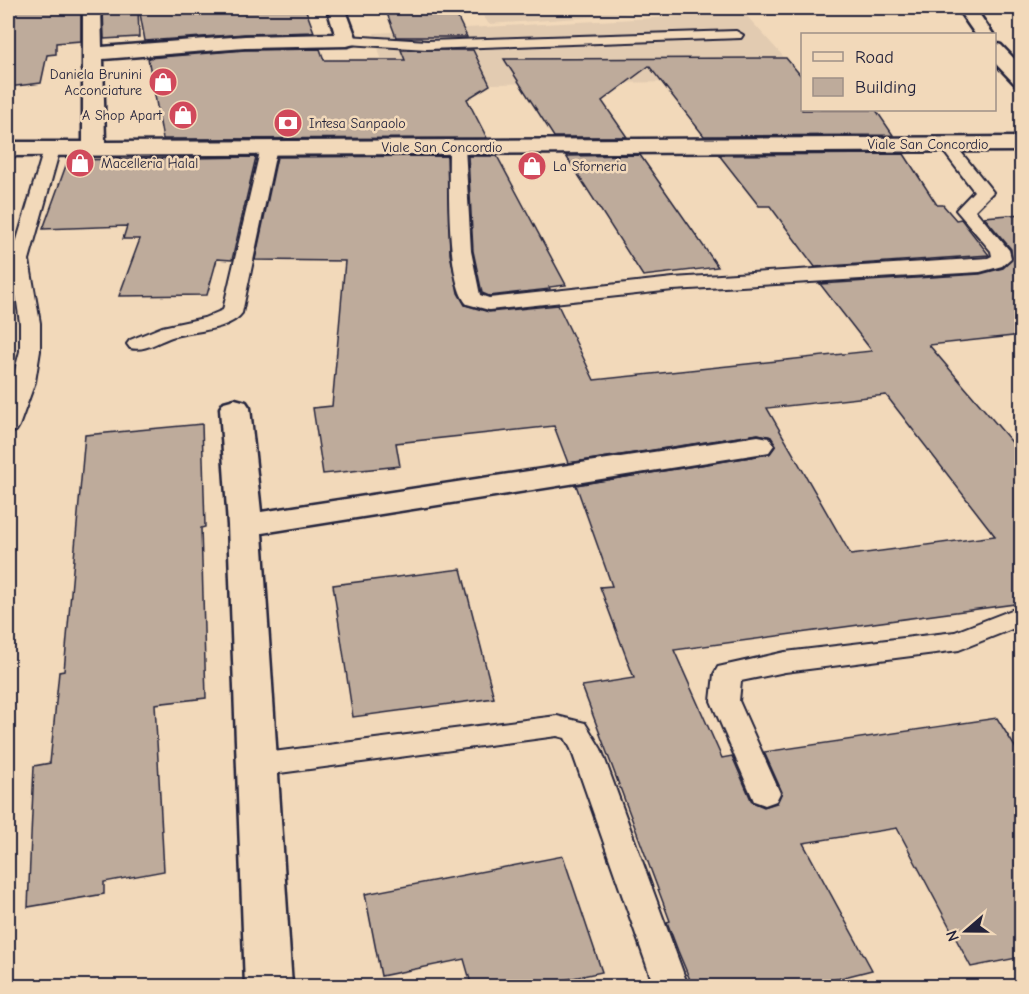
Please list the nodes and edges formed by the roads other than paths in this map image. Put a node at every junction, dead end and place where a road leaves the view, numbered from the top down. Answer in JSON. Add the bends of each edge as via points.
{"nodes":[{"id":1,"x":93,"y":8,"type":"edge"},
{"id":2,"x":336,"y":8,"type":"edge"},
{"id":3,"x":765,"y":8,"type":"edge"},
{"id":4,"x":777,"y":8,"type":"edge"},
{"id":5,"x":966,"y":8,"type":"edge"},
{"id":6,"x":983,"y":33,"type":"edge"},
{"id":7,"x":735,"y":35,"type":"dead end"},
{"id":8,"x":347,"y":40,"type":"junction"},
{"id":9,"x":996,"y":51,"type":"edge"},
{"id":10,"x":94,"y":54,"type":"junction"},
{"id":11,"x":1022,"y":80,"type":"edge"},
{"id":12,"x":946,"y":144,"type":"junction"},
{"id":13,"x":1022,"y":144,"type":"edge"},
{"id":14,"x":269,"y":147,"type":"junction"},
{"id":15,"x":457,"y":147,"type":"junction"},
{"id":16,"x":94,"y":148,"type":"junction"},
{"id":17,"x":8,"y":149,"type":"edge"},
{"id":18,"x":52,"y":149,"type":"junction"},
{"id":19,"x":14,"y":269,"type":"edge"},
{"id":20,"x":138,"y":344,"type":"dead end"},
{"id":21,"x":235,"y":408,"type":"dead end"},
{"id":22,"x":8,"y":426,"type":"edge"},
{"id":23,"x":758,"y":445,"type":"dead end"},
{"id":24,"x":245,"y":525,"type":"junction"},
{"id":25,"x":1022,"y":615,"type":"edge"},
{"id":26,"x":257,"y":765,"type":"junction"},
{"id":27,"x":765,"y":793,"type":"dead end"},
{"id":28,"x":269,"y":987,"type":"edge"},
{"id":29,"x":671,"y":987,"type":"edge"}],
"edges":[{"from":1,"to":10,"type":"street"},
{"from":2,"to":8,"type":"street"},
{"from":3,"to":4,"type":"lane"},
{"from":5,"to":6,"type":"street"},
{"from":7,"to":8,"type":"lane","via":[[427,45]]},
{"from":8,"to":10,"type":"street","via":[[245,42]]},
{"from":9,"to":11,"type":"street"},
{"from":10,"to":16,"type":"street"},
{"from":12,"to":13,"type":"street","name":"Viale San Concordio"},
{"from":12,"to":15,"type":"street","name":"Viale San Concordio"},
{"from":12,"to":15,"type":"lane","via":[[984,192],[964,210],[1000,250],[1002,258],[995,262],[876,273],[755,277],[489,304],[471,297],[466,287]]},
{"from":14,"to":15,"type":"street","name":"Viale San Concordio"},
{"from":14,"to":16,"type":"street","name":"Viale San Concordio"},
{"from":14,"to":20,"type":"lane","via":[[232,313],[210,324],[169,331]]},
{"from":16,"to":18,"type":"street","name":"Viale San Concordio"},
{"from":17,"to":18,"type":"street","name":"Viale San Concordio"},
{"from":18,"to":19,"type":"lane"},
{"from":19,"to":22,"type":"lane","via":[[31,332],[24,382]]},
{"from":21,"to":24,"type":"street"},
{"from":23,"to":24,"type":"street"},
{"from":24,"to":26,"type":"street"},
{"from":25,"to":27,"type":"lane","via":[[959,641],[785,662],[728,674],[725,701]]},
{"from":26,"to":28,"type":"street"},
{"from":26,"to":29,"type":"lane","via":[[557,726],[575,730],[586,748]]}]}
